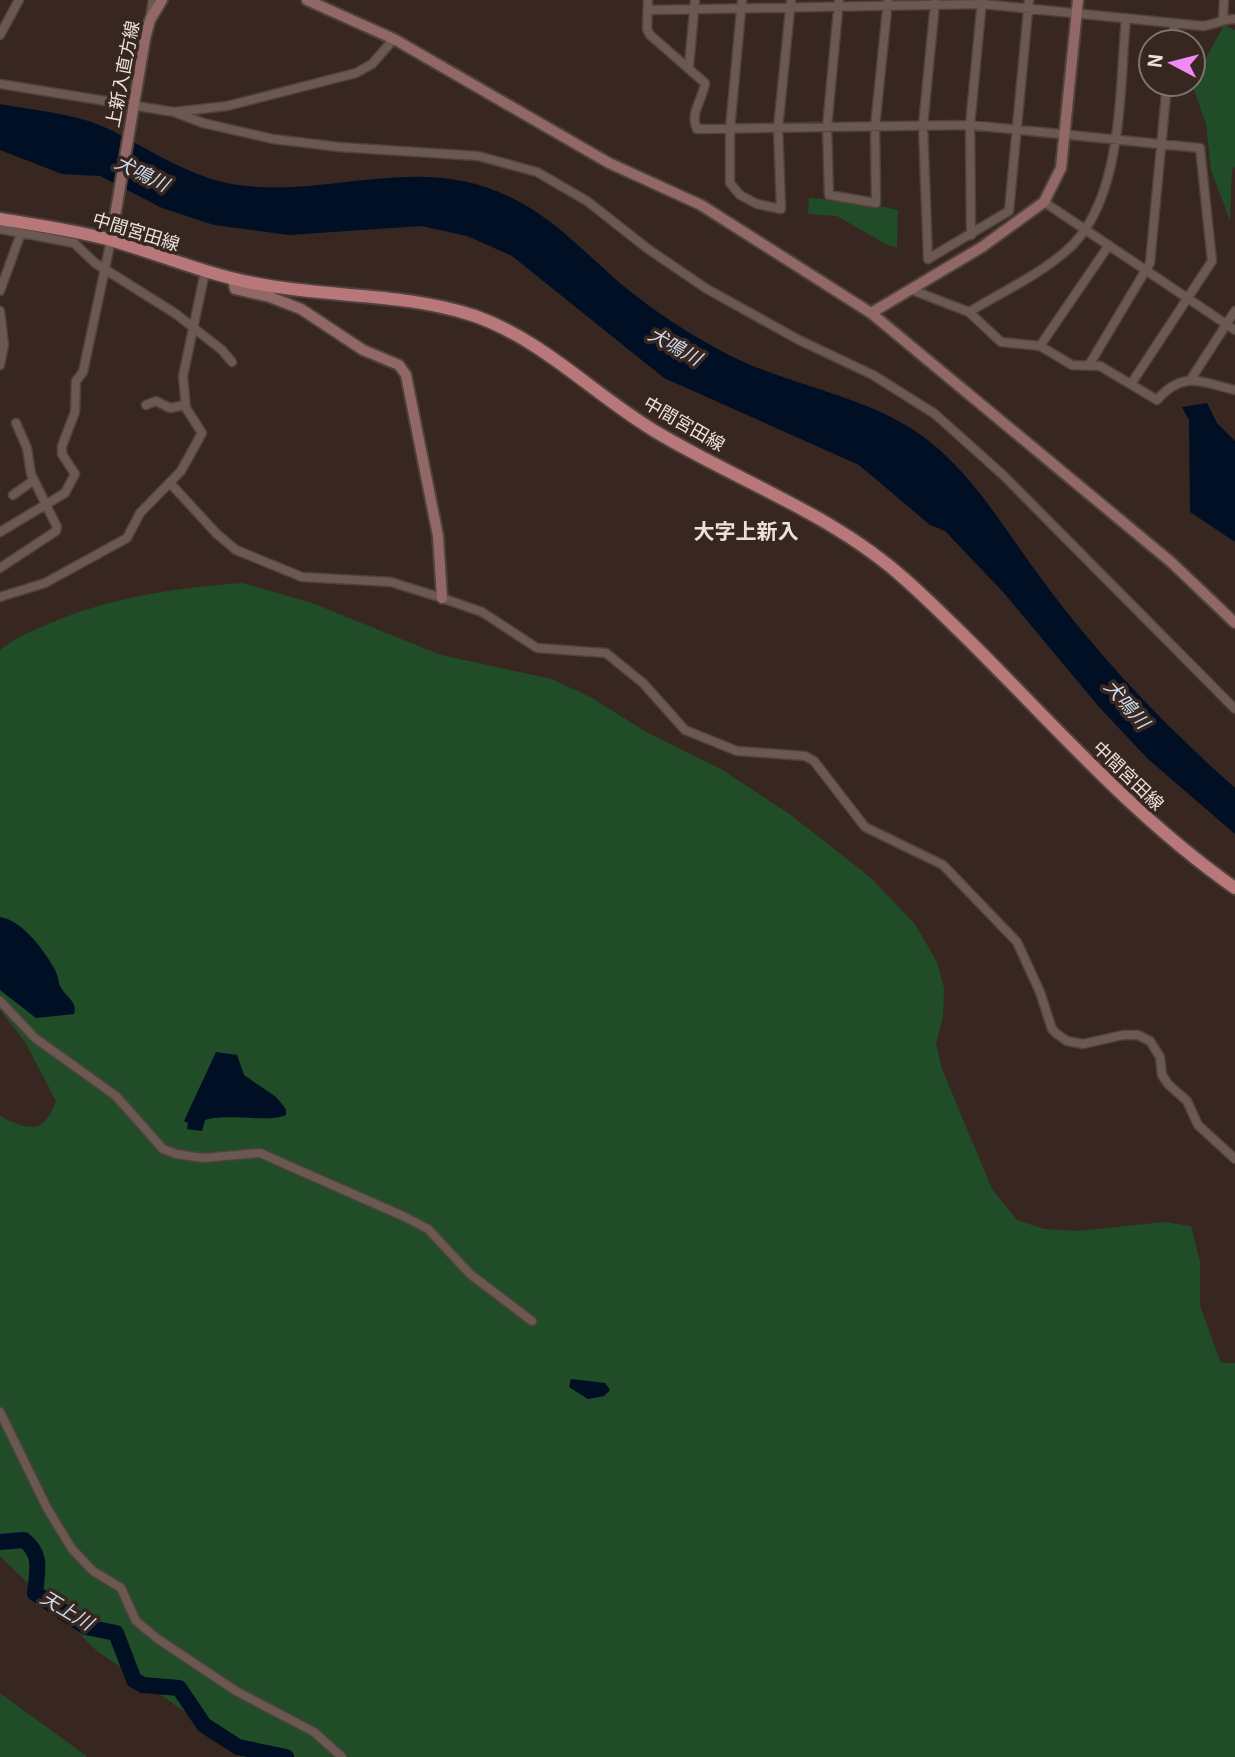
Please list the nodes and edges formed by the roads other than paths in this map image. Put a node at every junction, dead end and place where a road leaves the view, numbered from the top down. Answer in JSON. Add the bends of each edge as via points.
{"nodes":[{"id":1,"x":19,"y":0,"type":"edge"},
{"id":2,"x":153,"y":0,"type":"edge"},
{"id":3,"x":162,"y":0,"type":"edge"},
{"id":4,"x":308,"y":0,"type":"edge"},
{"id":5,"x":648,"y":0,"type":"edge"},
{"id":6,"x":1078,"y":0,"type":"edge"},
{"id":7,"x":1224,"y":0,"type":"edge"},
{"id":8,"x":982,"y":2,"type":"edge"},
{"id":9,"x":839,"y":3,"type":"edge"},
{"id":10,"x":888,"y":3,"type":"edge"},
{"id":11,"x":935,"y":3,"type":"edge"},
{"id":12,"x":742,"y":4,"type":"edge"},
{"id":13,"x":791,"y":4,"type":"edge"},
{"id":14,"x":1029,"y":4,"type":"edge"},
{"id":15,"x":695,"y":5,"type":"edge"},
{"id":16,"x":648,"y":10,"type":"junction"},
{"id":17,"x":1076,"y":13,"type":"junction"},
{"id":18,"x":1126,"y":18,"type":"junction"},
{"id":19,"x":1223,"y":19,"type":"junction"},
{"id":20,"x":1235,"y":19,"type":"edge"},
{"id":21,"x":150,"y":20,"type":"junction"},
{"id":22,"x":1174,"y":23,"type":"junction"},
{"id":23,"x":1173,"y":28,"type":"edge"},
{"id":24,"x":0,"y":35,"type":"edge"},
{"id":25,"x":394,"y":39,"type":"junction"},
{"id":26,"x":689,"y":66,"type":"junction"},
{"id":27,"x":0,"y":84,"type":"edge"},
{"id":28,"x":1166,"y":98,"type":"edge"},
{"id":29,"x":133,"y":108,"type":"junction"},
{"id":30,"x":174,"y":112,"type":"junction"},
{"id":31,"x":970,"y":125,"type":"junction"},
{"id":32,"x":923,"y":126,"type":"junction"},
{"id":33,"x":827,"y":127,"type":"junction"},
{"id":34,"x":875,"y":127,"type":"junction"},
{"id":35,"x":778,"y":128,"type":"junction"},
{"id":36,"x":730,"y":130,"type":"junction"},
{"id":37,"x":1016,"y":130,"type":"junction"},
{"id":38,"x":1065,"y":134,"type":"junction"},
{"id":39,"x":1114,"y":139,"type":"junction"},
{"id":40,"x":1161,"y":144,"type":"junction"},
{"id":41,"x":1044,"y":202,"type":"junction"},
{"id":42,"x":0,"y":219,"type":"edge"},
{"id":43,"x":0,"y":229,"type":"edge"},
{"id":44,"x":1086,"y":230,"type":"junction"},
{"id":45,"x":21,"y":233,"type":"junction"},
{"id":46,"x":971,"y":235,"type":"junction"},
{"id":47,"x":111,"y":240,"type":"junction"},
{"id":48,"x":1109,"y":246,"type":"junction"},
{"id":49,"x":106,"y":267,"type":"junction"},
{"id":50,"x":1147,"y":270,"type":"junction"},
{"id":51,"x":205,"y":272,"type":"junction"},
{"id":52,"x":233,"y":279,"type":"junction"},
{"id":53,"x":912,"y":289,"type":"junction"},
{"id":54,"x":0,"y":291,"type":"edge"},
{"id":55,"x":1187,"y":298,"type":"junction"},
{"id":56,"x":0,"y":311,"type":"edge"},
{"id":57,"x":1235,"y":311,"type":"edge"},
{"id":58,"x":969,"y":312,"type":"junction"},
{"id":59,"x":871,"y":313,"type":"junction"},
{"id":60,"x":1226,"y":324,"type":"junction"},
{"id":61,"x":194,"y":328,"type":"junction"},
{"id":62,"x":1235,"y":330,"type":"edge"},
{"id":63,"x":1040,"y":346,"type":"junction"},
{"id":64,"x":232,"y":362,"type":"dead end"},
{"id":65,"x":0,"y":365,"type":"edge"},
{"id":66,"x":1089,"y":365,"type":"junction"},
{"id":67,"x":1191,"y":379,"type":"junction"},
{"id":68,"x":1131,"y":384,"type":"junction"},
{"id":69,"x":1235,"y":390,"type":"edge"},
{"id":70,"x":146,"y":405,"type":"dead end"},
{"id":71,"x":185,"y":405,"type":"junction"},
{"id":72,"x":16,"y":423,"type":"dead end"},
{"id":73,"x":34,"y":480,"type":"junction"},
{"id":74,"x":170,"y":483,"type":"junction"},
{"id":75,"x":13,"y":495,"type":"dead end"},
{"id":76,"x":44,"y":505,"type":"junction"},
{"id":77,"x":0,"y":532,"type":"edge"},
{"id":78,"x":0,"y":568,"type":"edge"},
{"id":79,"x":0,"y":597,"type":"edge"},
{"id":80,"x":442,"y":598,"type":"junction"},
{"id":81,"x":1235,"y":623,"type":"edge"},
{"id":82,"x":1235,"y":709,"type":"edge"},
{"id":83,"x":1235,"y":888,"type":"edge"},
{"id":84,"x":0,"y":1001,"type":"edge"},
{"id":85,"x":1235,"y":1159,"type":"edge"},
{"id":86,"x":532,"y":1321,"type":"dead end"},
{"id":87,"x":0,"y":1412,"type":"edge"},
{"id":88,"x":342,"y":1757,"type":"edge"}],
"edges":[{"from":1,"to":24,"type":"street"},
{"from":2,"to":21,"type":"street"},
{"from":3,"to":21,"type":"street","name":"上新入直方線"},
{"from":4,"to":25,"type":"street"},
{"from":5,"to":16,"type":"street"},
{"from":6,"to":17,"type":"street"},
{"from":7,"to":19,"type":"street"},
{"from":8,"to":11,"type":"street"},
{"from":8,"to":14,"type":"street"},
{"from":8,"to":31,"type":"street"},
{"from":9,"to":10,"type":"street"},
{"from":9,"to":13,"type":"street"},
{"from":9,"to":33,"type":"street"},
{"from":10,"to":11,"type":"street"},
{"from":10,"to":34,"type":"street"},
{"from":11,"to":32,"type":"street"},
{"from":12,"to":13,"type":"street"},
{"from":12,"to":15,"type":"street"},
{"from":12,"to":36,"type":"street"},
{"from":13,"to":35,"type":"street"},
{"from":14,"to":17,"type":"street"},
{"from":14,"to":37,"type":"street"},
{"from":15,"to":16,"type":"street"},
{"from":15,"to":26,"type":"street"},
{"from":16,"to":26,"type":"street","via":[[650,36]]},
{"from":17,"to":18,"type":"street"},
{"from":17,"to":38,"type":"street"},
{"from":18,"to":22,"type":"street"},
{"from":18,"to":39,"type":"street"},
{"from":19,"to":20,"type":"street"},
{"from":19,"to":22,"type":"street","via":[[1214,24]]},
{"from":21,"to":29,"type":"street","name":"上新入直方線"},
{"from":22,"to":23,"type":"street"},
{"from":25,"to":30,"type":"street","via":[[372,64],[356,73],[227,106]]},
{"from":25,"to":59,"type":"street","via":[[609,163],[701,205]]},
{"from":26,"to":36,"type":"street","via":[[705,83],[696,112],[697,129]]},
{"from":27,"to":29,"type":"street"},
{"from":28,"to":40,"type":"street"},
{"from":29,"to":30,"type":"street"},
{"from":29,"to":47,"type":"street","name":"上新入直方線"},
{"from":30,"to":82,"type":"street","via":[[273,139],[339,148],[478,156],[537,172],[587,201],[707,289],[873,376],[935,414],[1003,475]]},
{"from":31,"to":32,"type":"street"},
{"from":31,"to":37,"type":"street"},
{"from":31,"to":46,"type":"street"},
{"from":32,"to":34,"type":"street"},
{"from":32,"to":46,"type":"street","via":[[928,259]]},
{"from":33,"to":34,"type":"street"},
{"from":33,"to":34,"type":"street","via":[[829,195],[876,203]]},
{"from":33,"to":35,"type":"street"},
{"from":35,"to":36,"type":"street"},
{"from":35,"to":36,"type":"street","via":[[781,209],[757,204],[730,183]]},
{"from":37,"to":38,"type":"street"},
{"from":37,"to":46,"type":"street","via":[[1009,211]]},
{"from":38,"to":39,"type":"street"},
{"from":38,"to":41,"type":"street","via":[[1061,168]]},
{"from":39,"to":40,"type":"street"},
{"from":39,"to":44,"type":"street","via":[[1108,184]]},
{"from":40,"to":50,"type":"street"},
{"from":40,"to":55,"type":"street","via":[[1200,148],[1213,255]]},
{"from":41,"to":44,"type":"street"},
{"from":41,"to":53,"type":"street"},
{"from":42,"to":47,"type":"main road","name":"中間宮田線"},
{"from":43,"to":45,"type":"street"},
{"from":44,"to":48,"type":"street"},
{"from":44,"to":58,"type":"street","via":[[1065,253]]},
{"from":45,"to":49,"type":"street","via":[[74,243]]},
{"from":45,"to":54,"type":"street"},
{"from":47,"to":49,"type":"street"},
{"from":47,"to":51,"type":"main road","name":"中間宮田線"},
{"from":48,"to":50,"type":"street"},
{"from":48,"to":63,"type":"street"},
{"from":49,"to":61,"type":"street"},
{"from":49,"to":76,"type":"street","via":[[83,372],[76,381],[72,426],[62,446],[75,474],[65,493]]},
{"from":50,"to":55,"type":"street"},
{"from":50,"to":66,"type":"street"},
{"from":51,"to":52,"type":"main road","name":"中間宮田線"},
{"from":51,"to":61,"type":"street"},
{"from":52,"to":80,"type":"street","via":[[235,289],[301,309],[363,350],[399,365],[406,375],[438,536]]},
{"from":52,"to":83,"type":"main road","name":"中間宮田線","via":[[454,310],[517,334],[656,432],[856,541],[905,579],[1125,801]]},
{"from":53,"to":58,"type":"street"},
{"from":53,"to":59,"type":"street"},
{"from":55,"to":60,"type":"street"},
{"from":55,"to":68,"type":"street"},
{"from":56,"to":65,"type":"street","via":[[4,345]]},
{"from":57,"to":60,"type":"street"},
{"from":58,"to":63,"type":"street","via":[[1001,342]]},
{"from":59,"to":81,"type":"street","via":[[1171,562]]},
{"from":60,"to":62,"type":"street"},
{"from":60,"to":67,"type":"street"},
{"from":61,"to":64,"type":"street"},
{"from":61,"to":71,"type":"street","via":[[183,376]]},
{"from":63,"to":66,"type":"street","via":[[1072,365]]},
{"from":66,"to":68,"type":"street","via":[[1100,366]]},
{"from":67,"to":68,"type":"street","via":[[1166,389],[1157,400]]},
{"from":67,"to":69,"type":"street"},
{"from":70,"to":71,"type":"street","via":[[156,401],[170,408]]},
{"from":71,"to":74,"type":"street","via":[[202,433]]},
{"from":72,"to":73,"type":"street"},
{"from":73,"to":75,"type":"street"},
{"from":73,"to":76,"type":"street"},
{"from":74,"to":79,"type":"street","via":[[114,548],[45,583]]},
{"from":74,"to":80,"type":"street","via":[[236,550],[302,577],[391,582]]},
{"from":76,"to":77,"type":"street"},
{"from":76,"to":78,"type":"street","via":[[55,531]]},
{"from":80,"to":85,"type":"street","via":[[482,612],[537,648],[613,656],[685,730],[699,737],[737,751],[805,756],[814,761],[865,827],[943,866],[1017,942],[1057,1034],[1083,1044],[1123,1035],[1150,1041],[1168,1084],[1187,1101],[1198,1125]]},
{"from":84,"to":86,"type":"street","via":[[35,1038],[116,1096],[163,1149],[203,1158],[260,1153],[405,1217],[428,1229],[470,1274]]},
{"from":87,"to":88,"type":"street","via":[[72,1549],[93,1571],[121,1588],[136,1621],[236,1691],[314,1732]]}]}
